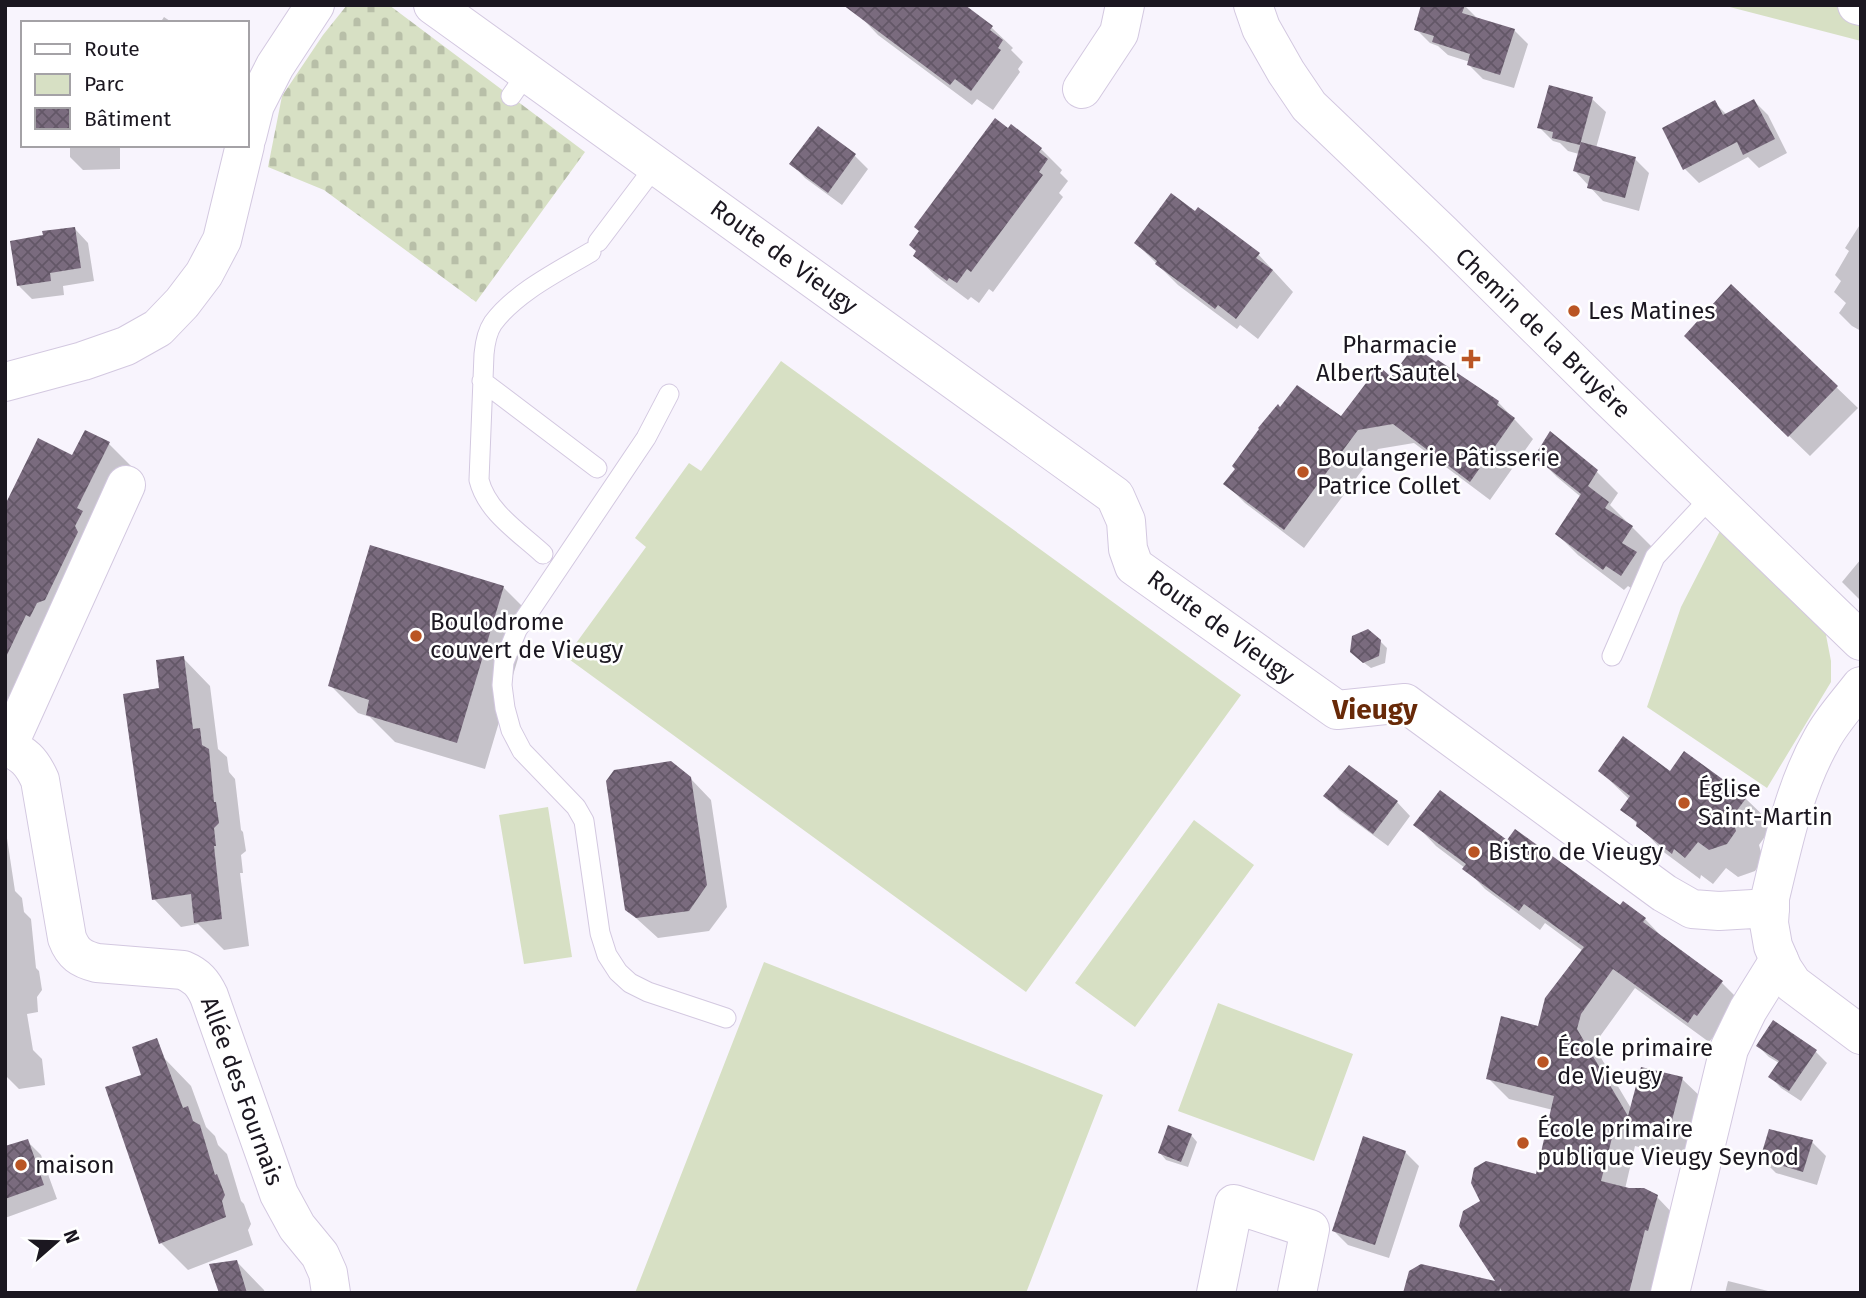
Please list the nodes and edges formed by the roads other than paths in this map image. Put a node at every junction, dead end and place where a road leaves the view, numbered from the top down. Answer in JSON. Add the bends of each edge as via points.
{"nodes":[{"id":1,"x":315,"y":5,"type":"edge"},
{"id":2,"x":433,"y":5,"type":"edge"},
{"id":3,"x":1125,"y":5,"type":"edge"},
{"id":4,"x":1253,"y":5,"type":"edge"},
{"id":5,"x":1082,"y":89,"type":"dead end"},
{"id":6,"x":248,"y":133,"type":"edge"},
{"id":7,"x":245,"y":147,"type":"edge"},
{"id":8,"x":656,"y":165,"type":"junction"},
{"id":9,"x":482,"y":381,"type":"junction"},
{"id":10,"x":5,"y":382,"type":"edge"},
{"id":11,"x":668,"y":394,"type":"dead end"},
{"id":12,"x":597,"y":468,"type":"dead end"},
{"id":13,"x":126,"y":485,"type":"dead end"},
{"id":14,"x":1711,"y":497,"type":"junction"},
{"id":15,"x":543,"y":554,"type":"dead end"},
{"id":16,"x":1861,"y":641,"type":"edge"},
{"id":17,"x":1612,"y":656,"type":"dead end"},
{"id":18,"x":1861,"y":686,"type":"edge"},
{"id":19,"x":7,"y":745,"type":"edge"},
{"id":20,"x":1770,"y":908,"type":"junction"},
{"id":21,"x":1779,"y":960,"type":"junction"},
{"id":22,"x":726,"y":1018,"type":"dead end"},
{"id":23,"x":1861,"y":1035,"type":"edge"},
{"id":24,"x":331,"y":1293,"type":"edge"},
{"id":25,"x":1216,"y":1293,"type":"edge"},
{"id":26,"x":1297,"y":1293,"type":"edge"},
{"id":27,"x":1670,"y":1293,"type":"edge"}],
"edges":[{"from":1,"to":6,"type":"street","via":[[275,66],[255,105]]},
{"from":2,"to":8,"type":"street","name":"Route de Vieugy","via":[[519,84]]},
{"from":3,"to":5,"type":"street","via":[[1119,33]]},
{"from":4,"to":14,"type":"street","name":"Chemin de la Bruyère","via":[[1261,28],[1309,106]]},
{"from":7,"to":10,"type":"street","via":[[222,240],[204,274],[158,328],[126,346]]},
{"from":8,"to":9,"type":"lane","via":[[595,247],[515,301],[492,324]]},
{"from":8,"to":20,"type":"street","name":"Route de Vieugy","via":[[1115,496],[1126,521],[1134,566],[1337,710],[1405,703],[1674,898],[1706,910]]},
{"from":9,"to":12,"type":"lane"},
{"from":9,"to":15,"type":"lane","via":[[482,494]]},
{"from":11,"to":22,"type":"lane","via":[[646,438],[517,631],[504,662],[502,685],[511,730],[522,751],[584,821],[600,933],[618,972],[648,992]]},
{"from":13,"to":19,"type":"street","name":"Allée des Fournais"},
{"from":14,"to":16,"type":"street","name":"Chemin de la Bruyère"},
{"from":14,"to":17,"type":"lane","via":[[1656,558]]},
{"from":18,"to":20,"type":"street","via":[[1823,737],[1807,768],[1793,806]]},
{"from":19,"to":24,"type":"street","name":"Allée des Fournais","via":[[33,764],[40,780],[71,947],[84,960],[183,970],[203,983],[279,1194],[320,1255]]},
{"from":20,"to":21,"type":"street","via":[[1769,923]]},
{"from":21,"to":23,"type":"street","via":[[1793,985]]},
{"from":21,"to":27,"type":"street","via":[[1729,1049]]},
{"from":25,"to":26,"type":"street","via":[[1234,1205],[1310,1229]]}]}
